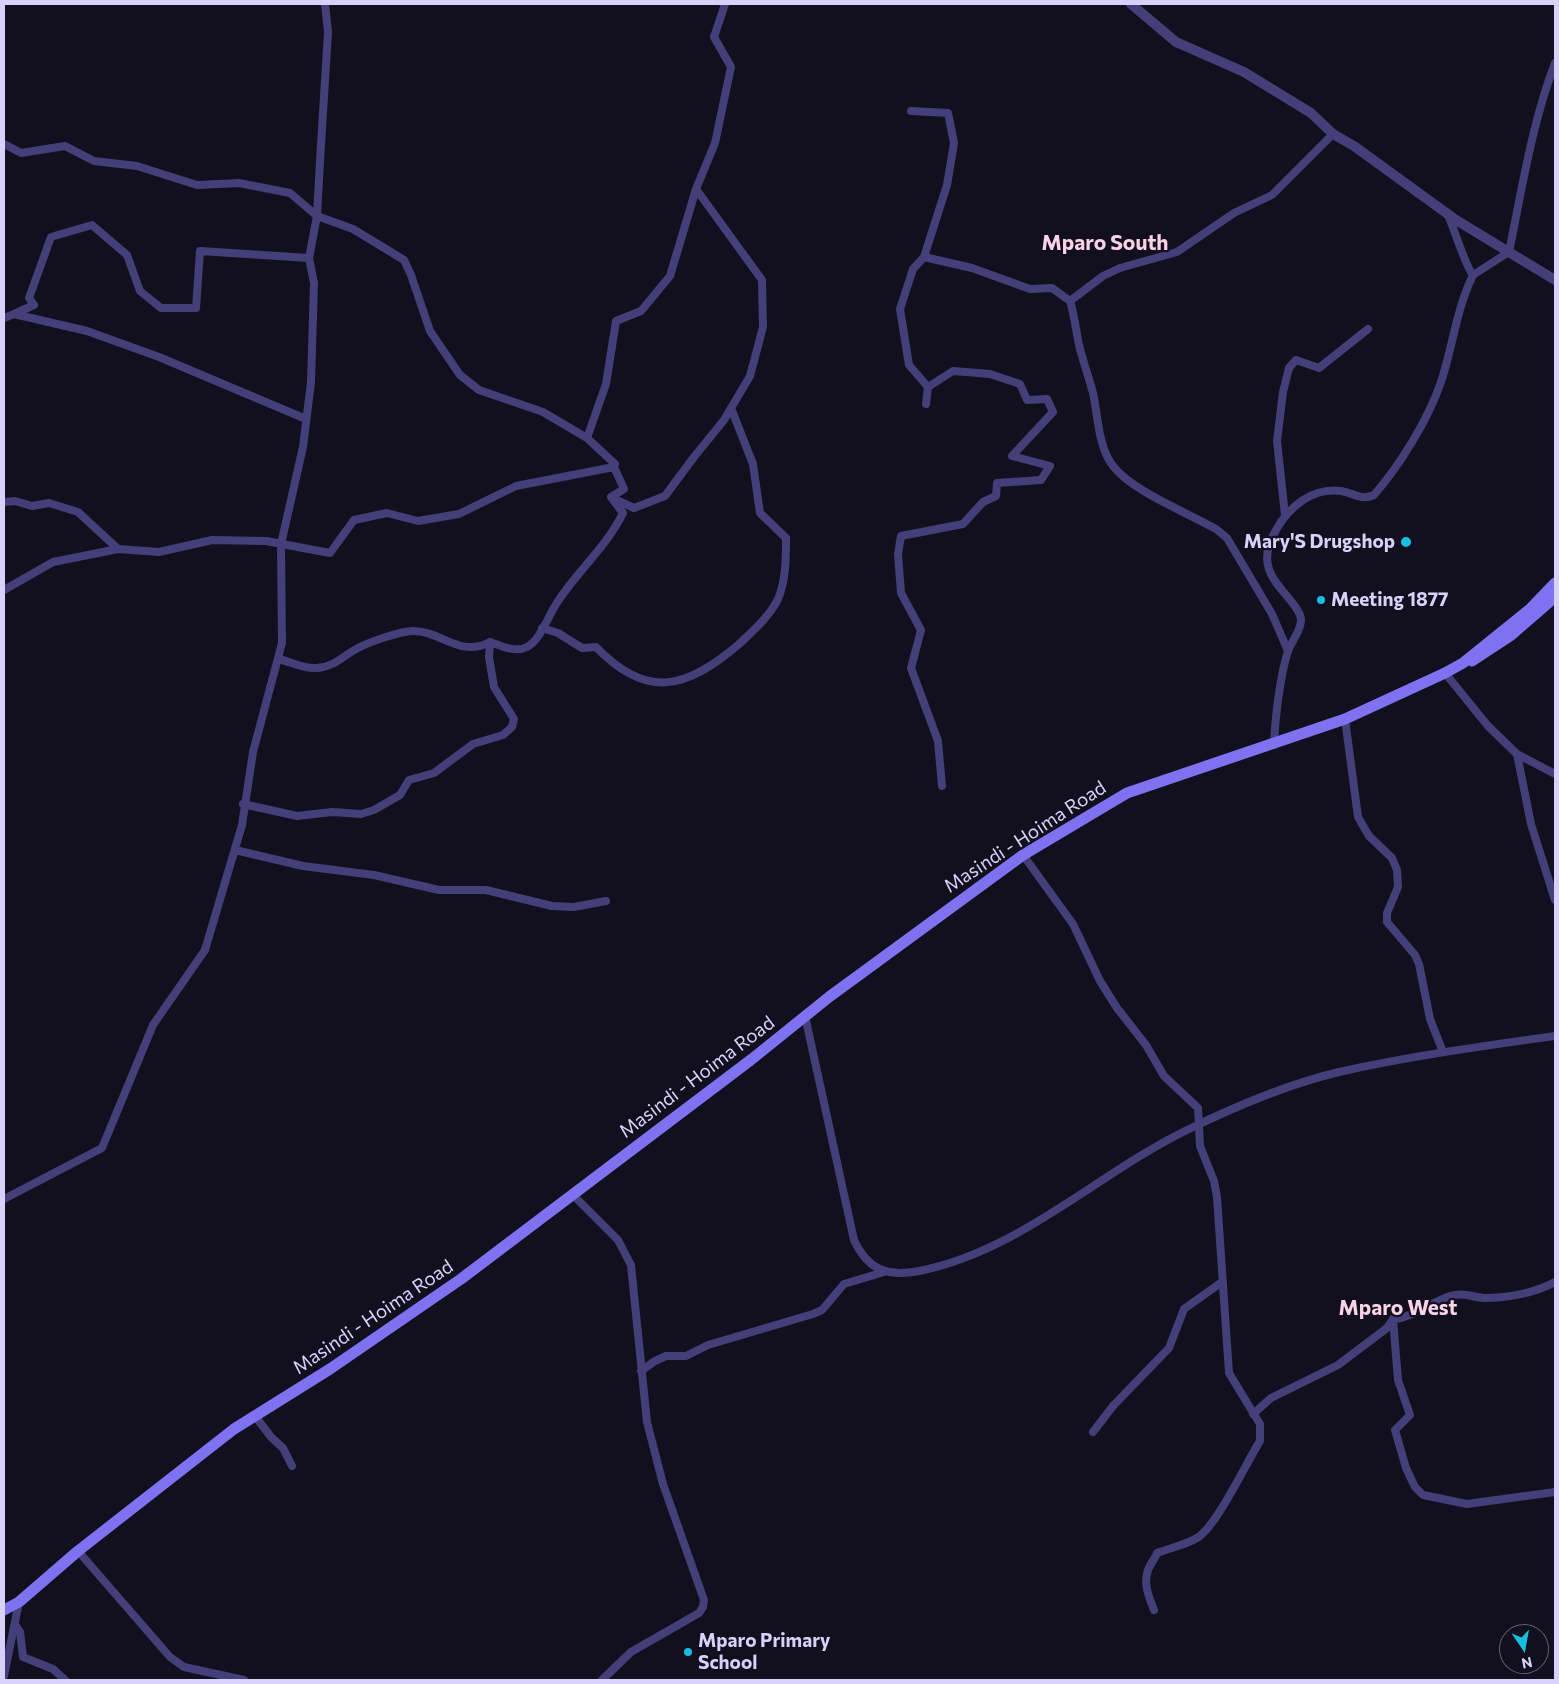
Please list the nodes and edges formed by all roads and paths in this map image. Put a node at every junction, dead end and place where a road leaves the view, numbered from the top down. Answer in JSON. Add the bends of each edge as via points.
{"nodes":[{"id":1,"x":325,"y":4,"type":"edge"},
{"id":2,"x":725,"y":4,"type":"edge"},
{"id":3,"x":1131,"y":4,"type":"edge"},
{"id":4,"x":1555,"y":63,"type":"edge"},
{"id":5,"x":911,"y":111,"type":"dead end"},
{"id":6,"x":1333,"y":134,"type":"junction"},
{"id":7,"x":4,"y":144,"type":"edge"},
{"id":8,"x":696,"y":189,"type":"junction"},
{"id":9,"x":1448,"y":215,"type":"junction"},
{"id":10,"x":317,"y":216,"type":"junction"},
{"id":11,"x":1509,"y":252,"type":"junction"},
{"id":12,"x":924,"y":257,"type":"junction"},
{"id":13,"x":309,"y":258,"type":"junction"},
{"id":14,"x":1473,"y":275,"type":"junction"},
{"id":15,"x":1555,"y":280,"type":"edge"},
{"id":16,"x":1070,"y":301,"type":"junction"},
{"id":17,"x":14,"y":314,"type":"junction"},
{"id":18,"x":4,"y":318,"type":"edge"},
{"id":19,"x":1368,"y":329,"type":"dead end"},
{"id":20,"x":928,"y":387,"type":"junction"},
{"id":21,"x":926,"y":404,"type":"dead end"},
{"id":22,"x":731,"y":408,"type":"junction"},
{"id":23,"x":306,"y":419,"type":"junction"},
{"id":24,"x":588,"y":438,"type":"junction"},
{"id":25,"x":614,"y":468,"type":"junction"},
{"id":26,"x":611,"y":497,"type":"junction"},
{"id":27,"x":4,"y":502,"type":"edge"},
{"id":28,"x":1285,"y":515,"type":"junction"},
{"id":29,"x":281,"y":544,"type":"junction"},
{"id":30,"x":118,"y":548,"type":"junction"},
{"id":31,"x":1555,"y":583,"type":"edge"},
{"id":32,"x":4,"y":590,"type":"edge"},
{"id":33,"x":1555,"y":597,"type":"edge"},
{"id":34,"x":542,"y":628,"type":"junction"},
{"id":35,"x":490,"y":642,"type":"junction"},
{"id":36,"x":1288,"y":651,"type":"junction"},
{"id":37,"x":279,"y":659,"type":"junction"},
{"id":38,"x":1463,"y":663,"type":"junction"},
{"id":39,"x":1445,"y":673,"type":"junction"},
{"id":40,"x":1345,"y":719,"type":"junction"},
{"id":41,"x":1274,"y":745,"type":"junction"},
{"id":42,"x":1517,"y":754,"type":"junction"},
{"id":43,"x":1555,"y":774,"type":"edge"},
{"id":44,"x":942,"y":786,"type":"dead end"},
{"id":45,"x":243,"y":804,"type":"junction"},
{"id":46,"x":235,"y":850,"type":"junction"},
{"id":47,"x":1023,"y":855,"type":"junction"},
{"id":48,"x":1555,"y":900,"type":"edge"},
{"id":49,"x":606,"y":901,"type":"dead end"},
{"id":50,"x":805,"y":1016,"type":"junction"},
{"id":51,"x":1555,"y":1036,"type":"edge"},
{"id":52,"x":1443,"y":1052,"type":"junction"},
{"id":53,"x":1198,"y":1125,"type":"junction"},
{"id":54,"x":573,"y":1195,"type":"junction"},
{"id":55,"x":4,"y":1199,"type":"edge"},
{"id":56,"x":884,"y":1272,"type":"junction"},
{"id":57,"x":1222,"y":1282,"type":"junction"},
{"id":58,"x":1555,"y":1282,"type":"edge"},
{"id":59,"x":1393,"y":1318,"type":"junction"},
{"id":60,"x":641,"y":1372,"type":"junction"},
{"id":61,"x":1253,"y":1414,"type":"junction"},
{"id":62,"x":255,"y":1416,"type":"junction"},
{"id":63,"x":1093,"y":1432,"type":"dead end"},
{"id":64,"x":292,"y":1466,"type":"dead end"},
{"id":65,"x":1555,"y":1492,"type":"edge"},
{"id":66,"x":78,"y":1551,"type":"junction"},
{"id":67,"x":19,"y":1602,"type":"junction"},
{"id":68,"x":4,"y":1610,"type":"edge"},
{"id":69,"x":1154,"y":1610,"type":"dead end"},
{"id":70,"x":16,"y":1626,"type":"junction"},
{"id":71,"x":4,"y":1676,"type":"edge"},
{"id":72,"x":65,"y":1680,"type":"edge"},
{"id":73,"x":244,"y":1680,"type":"edge"},
{"id":74,"x":602,"y":1680,"type":"edge"}],
"edges":[{"from":1,"to":10,"type":"street","via":[[328,32]]},
{"from":2,"to":8,"type":"street","via":[[714,37],[731,67],[715,143]]},
{"from":3,"to":6,"type":"street","via":[[1176,42],[1244,72],[1311,113]]},
{"from":4,"to":11,"type":"street","via":[[1546,84],[1521,186]]},
{"from":5,"to":12,"type":"street","via":[[948,113],[954,144],[947,185]]},
{"from":6,"to":9,"type":"street"},
{"from":6,"to":16,"type":"street","via":[[1272,195],[1234,213],[1177,252],[1137,262],[1103,276]]},
{"from":7,"to":10,"type":"street","via":[[21,153],[65,146],[94,161],[137,166],[197,186],[239,184],[290,192]]},
{"from":8,"to":22,"type":"street","via":[[762,280],[763,327],[750,376]]},
{"from":8,"to":24,"type":"street","via":[[670,276],[641,311],[616,321],[606,384]]},
{"from":9,"to":11,"type":"street"},
{"from":9,"to":14,"type":"street","via":[[1468,270]]},
{"from":10,"to":13,"type":"street"},
{"from":10,"to":24,"type":"street","via":[[352,229],[404,260],[430,331],[460,375],[479,390],[543,412]]},
{"from":11,"to":14,"type":"street"},
{"from":11,"to":15,"type":"street"},
{"from":12,"to":16,"type":"street","via":[[972,268],[1030,289],[1052,288]]},
{"from":12,"to":20,"type":"street","via":[[912,269],[900,309],[909,365]]},
{"from":13,"to":17,"type":"street","via":[[200,251],[196,308],[161,308],[140,290],[127,255],[92,225],[51,237],[29,298],[34,305]]},
{"from":13,"to":23,"type":"street","via":[[314,283],[311,382]]},
{"from":14,"to":28,"type":"street","via":[[1459,309],[1437,391],[1420,428],[1378,490],[1364,498],[1340,491],[1322,492],[1308,497]]},
{"from":16,"to":36,"type":"street","via":[[1106,453],[1113,466],[1131,482],[1227,538],[1272,614]]},
{"from":17,"to":18,"type":"street"},
{"from":17,"to":23,"type":"street","via":[[87,331],[141,350]]},
{"from":19,"to":28,"type":"street","via":[[1319,368],[1296,360],[1289,368],[1277,441]]},
{"from":20,"to":21,"type":"street"},
{"from":20,"to":44,"type":"street","via":[[953,371],[990,374],[1020,384],[1027,400],[1047,399],[1053,412],[1012,456],[1050,466],[1041,480],[997,483],[996,496],[983,502],[964,524],[901,536],[898,554],[901,593],[921,630],[911,668],[938,741]]},
{"from":22,"to":26,"type":"street","via":[[665,496],[634,508]]},
{"from":22,"to":34,"type":"street","via":[[753,464],[760,513],[786,538],[786,568],[778,599],[756,629],[718,662],[689,679],[661,684],[629,674],[596,647],[582,648],[558,633]]},
{"from":23,"to":29,"type":"street","via":[[303,447]]},
{"from":24,"to":25,"type":"street","via":[[602,450]]},
{"from":25,"to":26,"type":"street","via":[[624,489]]},
{"from":25,"to":29,"type":"street","via":[[516,486],[459,514],[418,521],[387,513],[354,520],[330,553]]},
{"from":26,"to":34,"type":"street","via":[[623,514],[614,531],[560,597]]},
{"from":27,"to":30,"type":"street","via":[[15,501],[32,506],[49,503],[78,512]]},
{"from":28,"to":36,"type":"street","via":[[1272,537],[1267,558],[1279,590],[1300,612],[1300,627]]},
{"from":29,"to":30,"type":"street","via":[[212,540],[159,552]]},
{"from":29,"to":37,"type":"street","via":[[282,643]]},
{"from":30,"to":32,"type":"street","via":[[54,562]]},
{"from":31,"to":38,"type":"main road","name":"Masindi - Hoima Road"},
{"from":33,"to":38,"type":"main road","name":"Masindi - Hoima Road","via":[[1510,636],[1474,661]]},
{"from":34,"to":35,"type":"street","via":[[535,640],[522,649],[510,649]]},
{"from":35,"to":37,"type":"street","via":[[478,648],[412,631],[359,647],[322,668]]},
{"from":35,"to":45,"type":"street","via":[[494,688],[514,719],[512,727],[503,735],[473,744],[434,773],[410,780],[400,795],[368,813],[332,812],[297,816]]},
{"from":36,"to":41,"type":"street","via":[[1274,724]]},
{"from":37,"to":45,"type":"street","via":[[252,752]]},
{"from":38,"to":39,"type":"main road","name":"Masindi - Hoima Road"},
{"from":39,"to":40,"type":"main road","name":"Masindi - Hoima Road"},
{"from":39,"to":42,"type":"street","via":[[1488,726]]},
{"from":40,"to":41,"type":"main road","name":"Masindi - Hoima Road"},
{"from":40,"to":52,"type":"street","via":[[1358,818],[1369,836],[1392,858],[1397,870],[1398,887],[1386,913],[1387,922],[1419,964],[1430,1020]]},
{"from":41,"to":47,"type":"main road","name":"Masindi - Hoima Road","via":[[1127,792]]},
{"from":42,"to":43,"type":"street"},
{"from":42,"to":48,"type":"street","via":[[1531,824]]},
{"from":45,"to":46,"type":"street","via":[[242,825]]},
{"from":46,"to":49,"type":"street","via":[[303,866],[374,875],[439,890],[486,890],[552,906]]},
{"from":46,"to":55,"type":"street","via":[[205,950],[153,1025],[102,1148]]},
{"from":47,"to":50,"type":"main road","name":"Masindi - Hoima Road"},
{"from":47,"to":53,"type":"street","via":[[1072,924],[1100,981],[1164,1076],[1198,1108]]},
{"from":50,"to":54,"type":"main road","name":"Masindi - Hoima Road"},
{"from":50,"to":56,"type":"street","via":[[851,1231],[865,1258]]},
{"from":51,"to":52,"type":"street"},
{"from":52,"to":53,"type":"street","via":[[1337,1073],[1281,1090]]},
{"from":53,"to":56,"type":"street","via":[[998,1244],[934,1267],[905,1273]]},
{"from":53,"to":57,"type":"street","via":[[1200,1146],[1217,1197]]},
{"from":54,"to":60,"type":"street","via":[[618,1240],[631,1265]]},
{"from":54,"to":62,"type":"main road","name":"Masindi - Hoima Road","via":[[461,1279]]},
{"from":56,"to":60,"type":"street","via":[[844,1284],[822,1310],[813,1314],[708,1345],[686,1356],[660,1358]]},
{"from":57,"to":61,"type":"street","via":[[1230,1373]]},
{"from":57,"to":63,"type":"street","via":[[1184,1309],[1169,1348],[1113,1406]]},
{"from":58,"to":59,"type":"street","via":[[1528,1293],[1485,1298],[1459,1294],[1427,1305],[1402,1320]]},
{"from":59,"to":61,"type":"street","via":[[1388,1328],[1338,1365],[1271,1398]]},
{"from":59,"to":65,"type":"street","via":[[1398,1380],[1410,1415],[1395,1430],[1396,1440],[1415,1487],[1423,1496],[1467,1504]]},
{"from":60,"to":74,"type":"street","via":[[647,1422],[656,1457],[701,1590],[703,1607],[699,1613],[631,1652]]},
{"from":61,"to":69,"type":"street","via":[[1260,1424],[1260,1441],[1214,1519],[1198,1538],[1157,1553],[1148,1569],[1146,1587]]},
{"from":62,"to":64,"type":"street","via":[[283,1448]]},
{"from":62,"to":66,"type":"main road","name":"Masindi - Hoima Road"},
{"from":66,"to":67,"type":"main road","name":"Masindi - Hoima Road"},
{"from":66,"to":73,"type":"street","via":[[170,1657],[184,1667]]},
{"from":67,"to":68,"type":"main road","name":"Masindi - Hoima Road"},
{"from":67,"to":70,"type":"street"},
{"from":70,"to":71,"type":"street"},
{"from":70,"to":72,"type":"street","via":[[20,1632],[23,1657],[53,1670]]}]}
